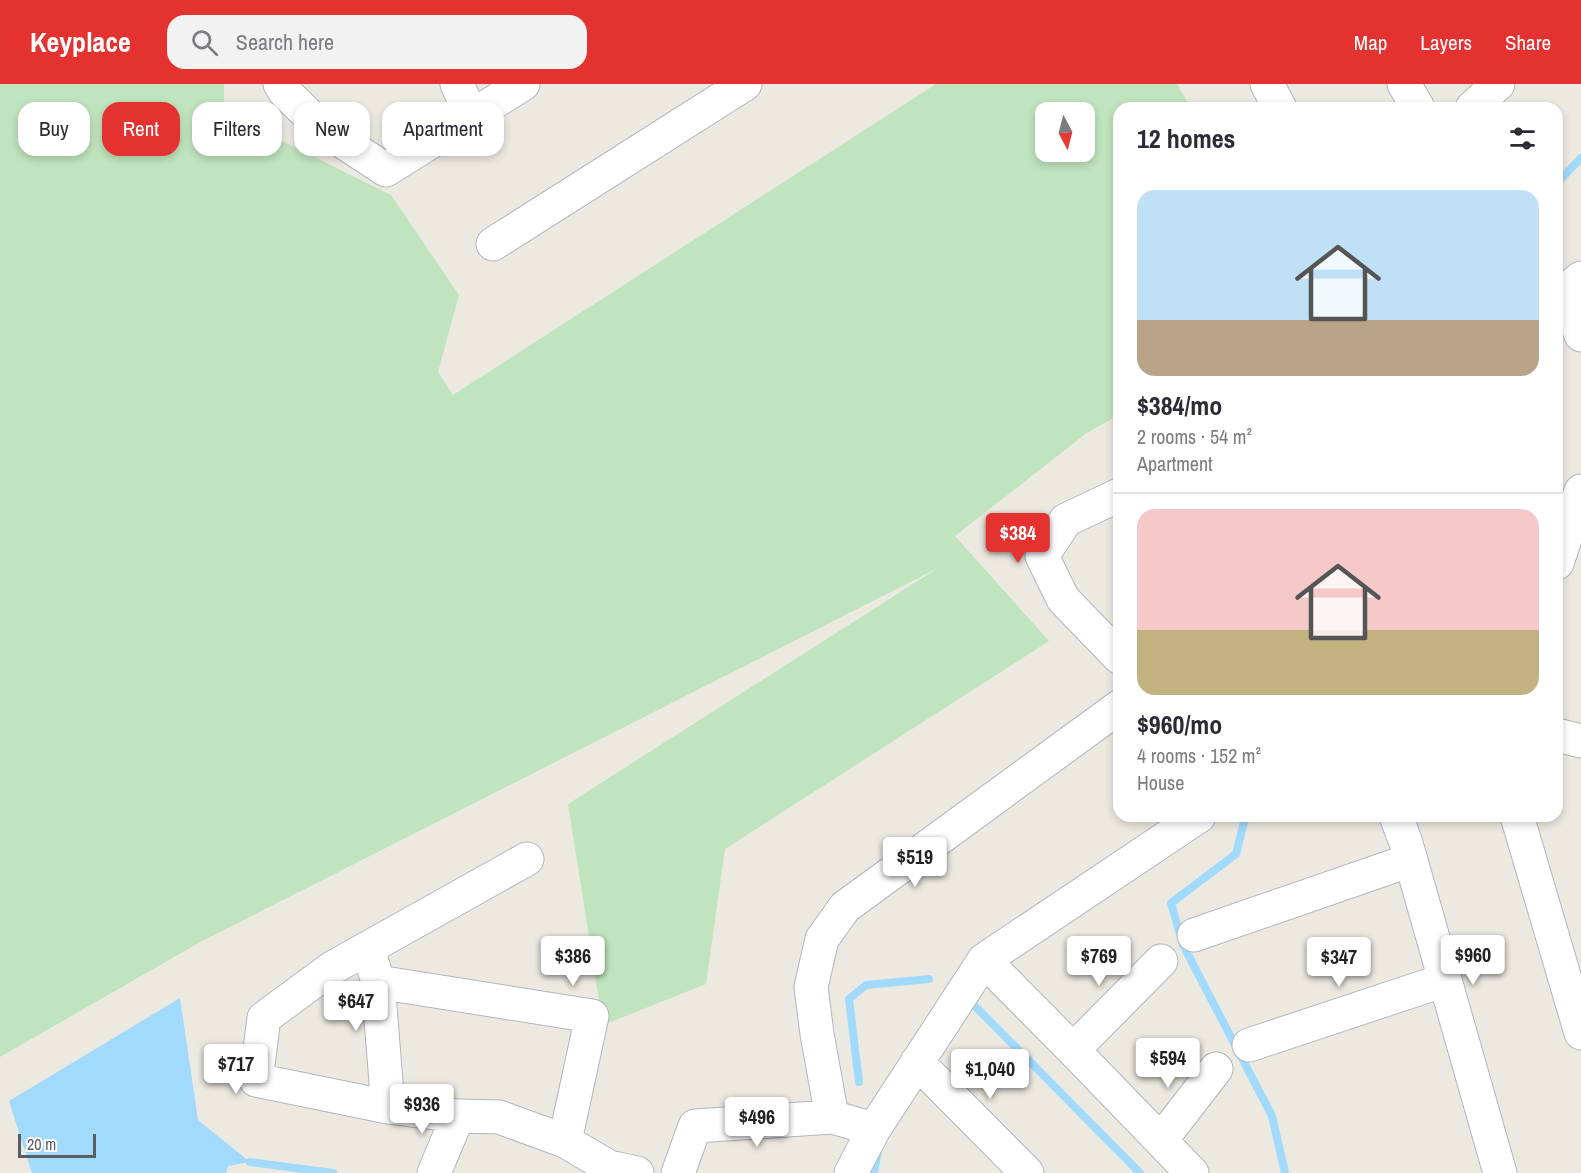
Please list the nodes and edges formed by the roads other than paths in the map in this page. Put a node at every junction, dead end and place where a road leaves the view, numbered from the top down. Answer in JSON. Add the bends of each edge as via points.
{"nodes":[{"id":1,"x":280,"y":84,"type":"edge"},
{"id":2,"x":457,"y":84,"type":"edge"},
{"id":3,"x":523,"y":84,"type":"edge"},
{"id":4,"x":745,"y":84,"type":"edge"},
{"id":5,"x":1267,"y":84,"type":"edge"},
{"id":6,"x":1404,"y":84,"type":"edge"},
{"id":7,"x":1498,"y":84,"type":"edge"},
{"id":8,"x":465,"y":102,"type":"edge"},
{"id":9,"x":495,"y":102,"type":"edge"},
{"id":10,"x":1277,"y":102,"type":"edge"},
{"id":11,"x":1414,"y":102,"type":"edge"},
{"id":12,"x":1478,"y":102,"type":"edge"},
{"id":13,"x":409,"y":156,"type":"edge"},
{"id":14,"x":493,"y":244,"type":"dead end"},
{"id":15,"x":1581,"y":278,"type":"edge"},
{"id":16,"x":1581,"y":335,"type":"edge"},
{"id":17,"x":1581,"y":491,"type":"edge"},
{"id":18,"x":1113,"y":498,"type":"edge"},
{"id":19,"x":1563,"y":545,"type":"edge"},
{"id":20,"x":1113,"y":651,"type":"edge"},
{"id":21,"x":1113,"y":711,"type":"edge"},
{"id":22,"x":1563,"y":736,"type":"edge"},
{"id":23,"x":1581,"y":741,"type":"edge"},
{"id":24,"x":1190,"y":822,"type":"edge"},
{"id":25,"x":1398,"y":822,"type":"edge"},
{"id":26,"x":1518,"y":822,"type":"edge"},
{"id":27,"x":527,"y":859,"type":"dead end"},
{"id":28,"x":1411,"y":860,"type":"junction"},
{"id":29,"x":1194,"y":935,"type":"dead end"},
{"id":30,"x":369,"y":949,"type":"junction"},
{"id":31,"x":984,"y":960,"type":"junction"},
{"id":32,"x":1161,"y":962,"type":"dead end"},
{"id":33,"x":1445,"y":980,"type":"junction"},
{"id":34,"x":378,"y":982,"type":"junction"},
{"id":35,"x":1581,"y":1033,"type":"edge"},
{"id":36,"x":1249,"y":1045,"type":"dead end"},
{"id":37,"x":1073,"y":1050,"type":"junction"},
{"id":38,"x":917,"y":1062,"type":"junction"},
{"id":39,"x":1216,"y":1069,"type":"dead end"},
{"id":40,"x":388,"y":1107,"type":"junction"},
{"id":41,"x":458,"y":1116,"type":"junction"},
{"id":42,"x":832,"y":1117,"type":"junction"},
{"id":43,"x":874,"y":1130,"type":"junction"},
{"id":44,"x":1161,"y":1140,"type":"junction"},
{"id":45,"x":565,"y":1141,"type":"junction"},
{"id":46,"x":434,"y":1173,"type":"edge"},
{"id":47,"x":637,"y":1173,"type":"edge"},
{"id":48,"x":678,"y":1173,"type":"edge"},
{"id":49,"x":851,"y":1173,"type":"edge"},
{"id":50,"x":1027,"y":1173,"type":"edge"},
{"id":51,"x":1192,"y":1173,"type":"edge"},
{"id":52,"x":1500,"y":1173,"type":"edge"}],
"edges":[{"from":1,"to":13,"type":"street","via":[[322,128],[386,170]]},
{"from":2,"to":8,"type":"street"},
{"from":3,"to":9,"type":"street"},
{"from":4,"to":14,"type":"street"},
{"from":5,"to":10,"type":"street"},
{"from":6,"to":11,"type":"street"},
{"from":7,"to":12,"type":"street"},
{"from":15,"to":16,"type":"street","via":[[1576,282],[1576,322]]},
{"from":17,"to":19,"type":"street"},
{"from":18,"to":20,"type":"street","via":[[1066,520],[1042,556],[1063,599]]},
{"from":21,"to":42,"type":"street","via":[[845,907],[822,939],[811,987]]},
{"from":22,"to":23,"type":"street"},
{"from":24,"to":31,"type":"street"},
{"from":25,"to":28,"type":"street"},
{"from":26,"to":35,"type":"street"},
{"from":27,"to":30,"type":"street"},
{"from":28,"to":29,"type":"street"},
{"from":28,"to":33,"type":"street"},
{"from":30,"to":34,"type":"street"},
{"from":30,"to":40,"type":"street","via":[[332,969],[264,1018],[256,1080]]},
{"from":31,"to":37,"type":"street"},
{"from":31,"to":38,"type":"street"},
{"from":32,"to":37,"type":"street"},
{"from":33,"to":36,"type":"street"},
{"from":33,"to":52,"type":"street"},
{"from":34,"to":40,"type":"street"},
{"from":34,"to":45,"type":"street","via":[[592,1016]]},
{"from":37,"to":44,"type":"street"},
{"from":38,"to":43,"type":"street"},
{"from":38,"to":50,"type":"street"},
{"from":39,"to":44,"type":"street"},
{"from":40,"to":41,"type":"street"},
{"from":41,"to":45,"type":"street","via":[[499,1117]]},
{"from":41,"to":46,"type":"street"},
{"from":42,"to":43,"type":"street"},
{"from":42,"to":48,"type":"street","via":[[695,1126]]},
{"from":43,"to":49,"type":"street"},
{"from":44,"to":51,"type":"street"},
{"from":45,"to":47,"type":"street","via":[[609,1167]]}]}
